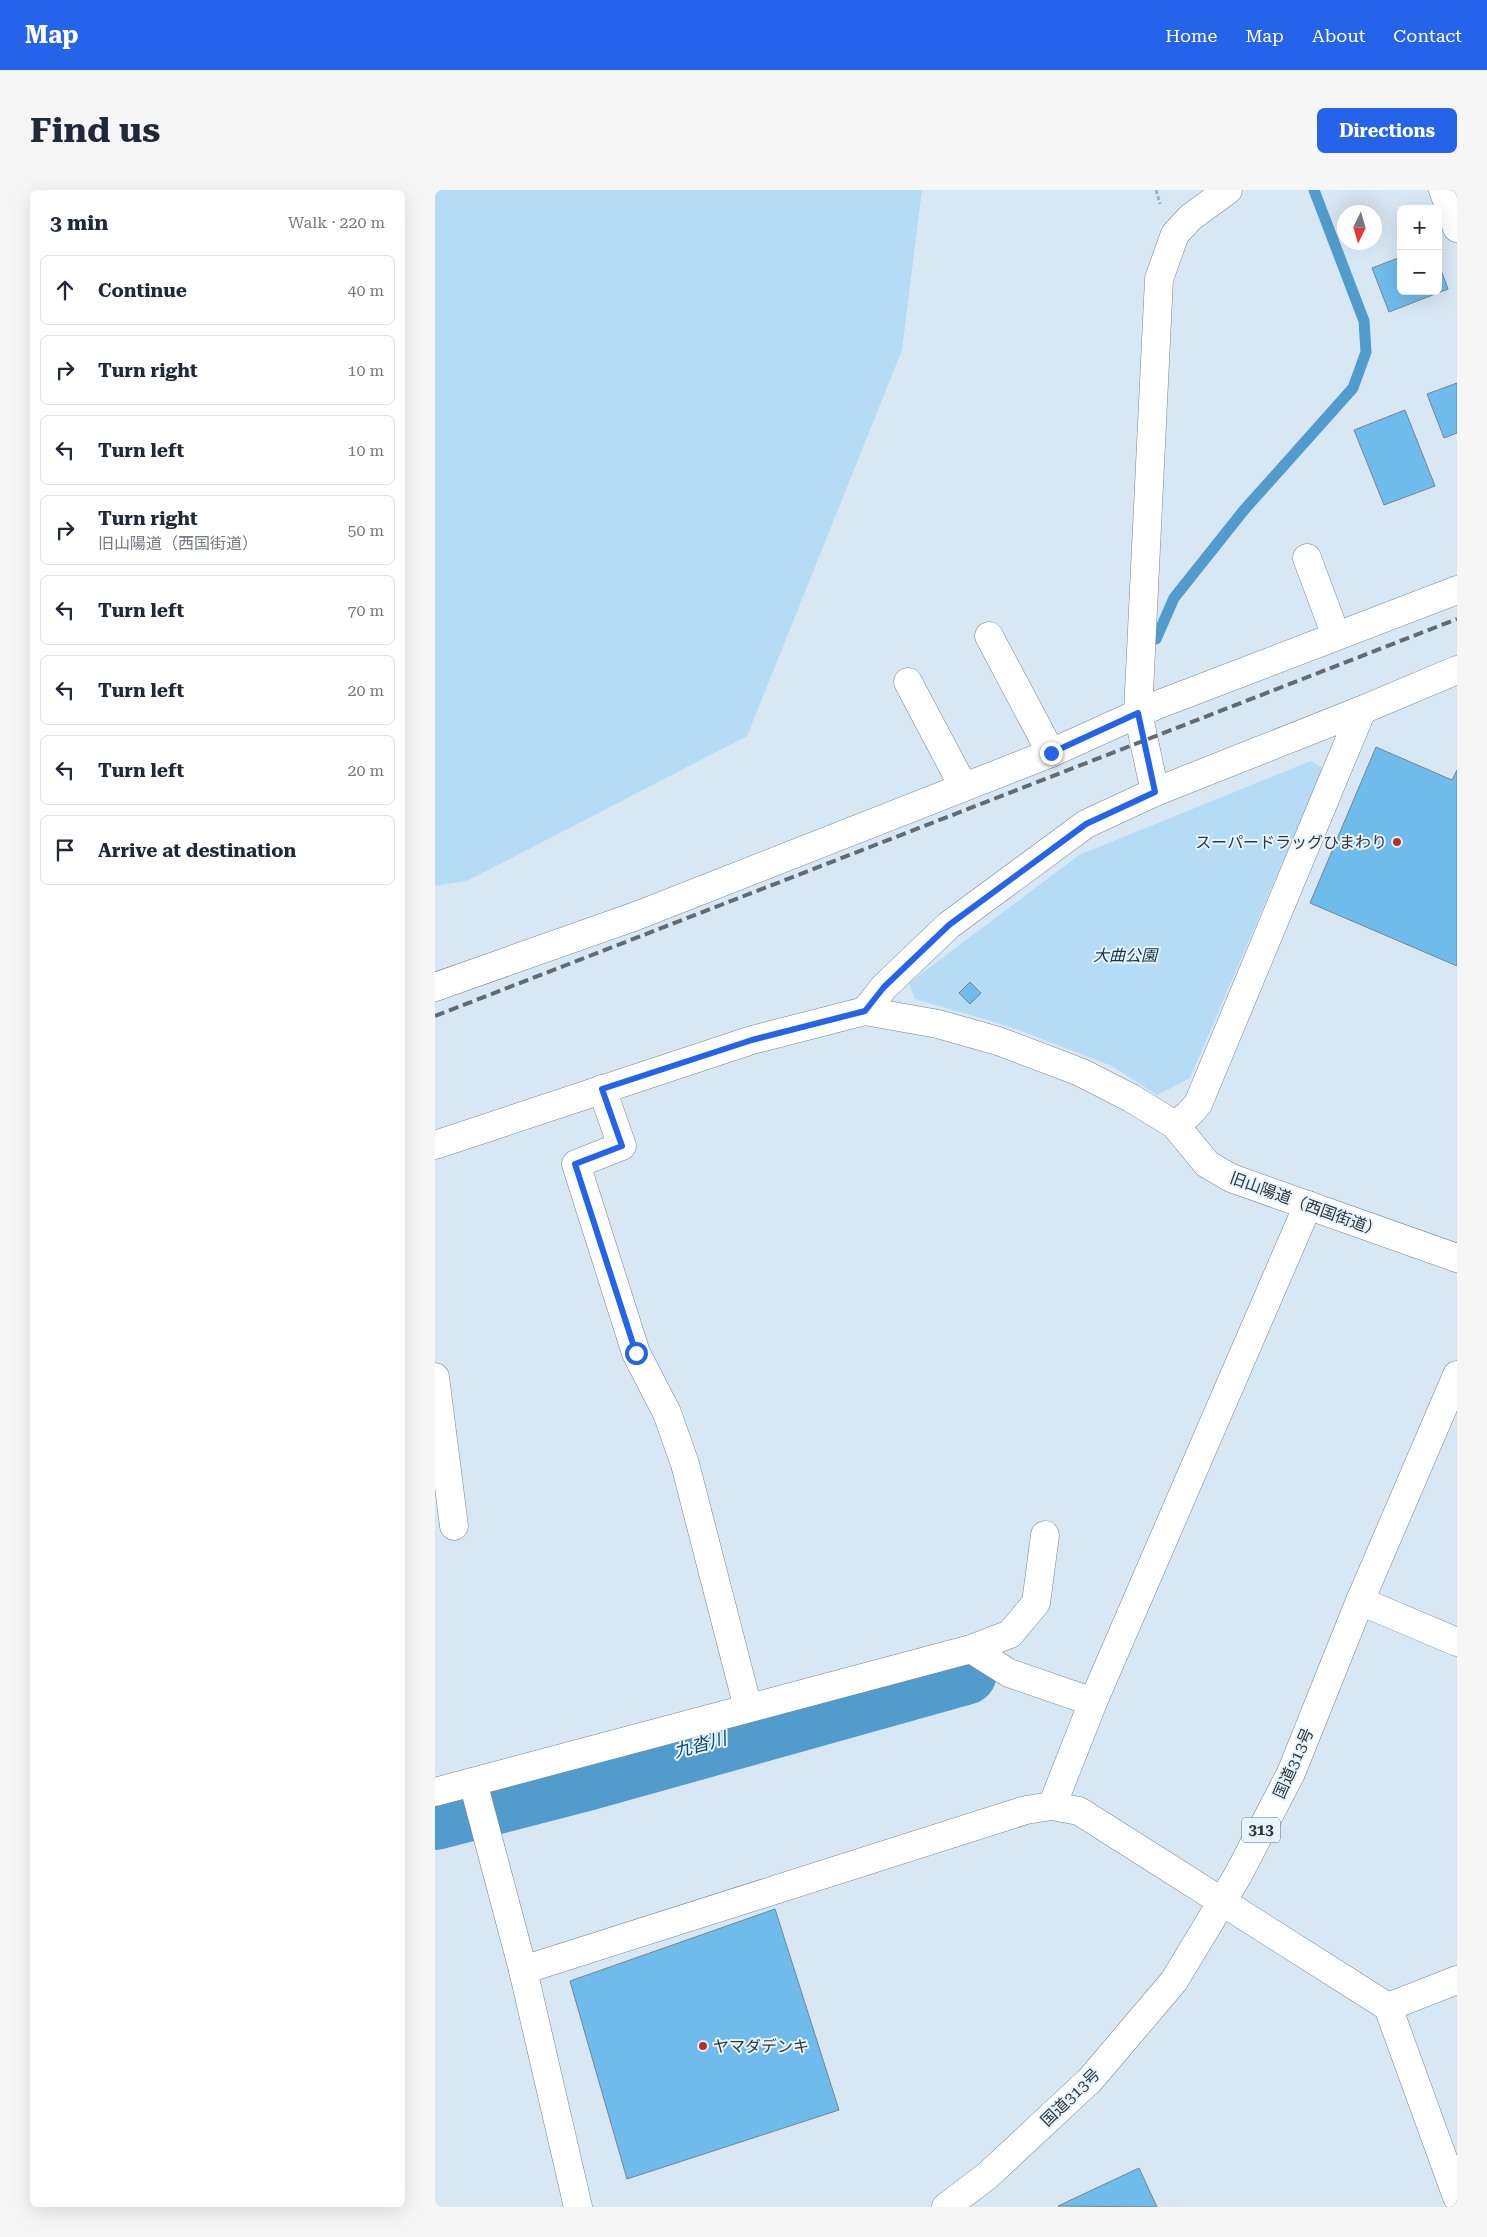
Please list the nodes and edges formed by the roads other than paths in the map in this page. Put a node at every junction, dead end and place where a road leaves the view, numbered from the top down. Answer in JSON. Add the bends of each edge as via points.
{"nodes":[{"id":1,"x":1227,"y":190,"type":"edge"},
{"id":2,"x":1443,"y":190,"type":"edge"},
{"id":3,"x":1457,"y":228,"type":"edge"},
{"id":4,"x":1307,"y":558,"type":"dead end"},
{"id":5,"x":1457,"y":590,"type":"edge"},
{"id":6,"x":989,"y":636,"type":"dead end"},
{"id":7,"x":1336,"y":636,"type":"junction"},
{"id":8,"x":1457,"y":670,"type":"edge"},
{"id":9,"x":909,"y":682,"type":"dead end"},
{"id":10,"x":1362,"y":710,"type":"junction"},
{"id":11,"x":1138,"y":713,"type":"junction"},
{"id":12,"x":1051,"y":753,"type":"junction"},
{"id":13,"x":963,"y":786,"type":"junction"},
{"id":14,"x":1155,"y":792,"type":"junction"},
{"id":15,"x":435,"y":987,"type":"edge"},
{"id":16,"x":865,"y":1011,"type":"junction"},
{"id":17,"x":602,"y":1089,"type":"junction"},
{"id":18,"x":1175,"y":1125,"type":"junction"},
{"id":19,"x":435,"y":1145,"type":"edge"},
{"id":20,"x":1308,"y":1205,"type":"junction"},
{"id":21,"x":1457,"y":1258,"type":"edge"},
{"id":22,"x":1457,"y":1375,"type":"edge"},
{"id":23,"x":435,"y":1377,"type":"edge"},
{"id":24,"x":454,"y":1526,"type":"dead end"},
{"id":25,"x":1045,"y":1535,"type":"dead end"},
{"id":26,"x":1360,"y":1601,"type":"junction"},
{"id":27,"x":1457,"y":1642,"type":"edge"},
{"id":28,"x":971,"y":1649,"type":"junction"},
{"id":29,"x":1093,"y":1702,"type":"junction"},
{"id":30,"x":748,"y":1708,"type":"junction"},
{"id":31,"x":435,"y":1792,"type":"edge"},
{"id":32,"x":478,"y":1800,"type":"junction"},
{"id":33,"x":1052,"y":1806,"type":"junction"},
{"id":34,"x":1222,"y":1903,"type":"junction"},
{"id":35,"x":523,"y":1970,"type":"junction"},
{"id":36,"x":1457,"y":1980,"type":"edge"},
{"id":37,"x":1388,"y":2007,"type":"junction"},
{"id":38,"x":1457,"y":2197,"type":"edge"},
{"id":39,"x":578,"y":2207,"type":"edge"},
{"id":40,"x":946,"y":2207,"type":"edge"}],
"edges":[{"from":1,"to":11,"type":"main road","via":[[1191,217],[1175,234],[1159,279]]},
{"from":2,"to":3,"type":"main road"},
{"from":4,"to":7,"type":"main road"},
{"from":5,"to":7,"type":"main road"},
{"from":6,"to":12,"type":"main road"},
{"from":7,"to":11,"type":"main road"},
{"from":8,"to":10,"type":"main road"},
{"from":9,"to":13,"type":"main road"},
{"from":10,"to":14,"type":"main road"},
{"from":10,"to":18,"type":"main road","via":[[1198,1104]]},
{"from":11,"to":12,"type":"main road"},
{"from":11,"to":14,"type":"main road"},
{"from":12,"to":13,"type":"main road"},
{"from":13,"to":15,"type":"main road","via":[[636,916]]},
{"from":14,"to":16,"type":"main road","via":[[1086,824],[949,925],[884,987]]},
{"from":16,"to":17,"type":"main road","name":"旧山陽道（西国街道）","via":[[752,1040]]},
{"from":16,"to":18,"type":"main road","name":"旧山陽道（西国街道）","via":[[937,1024],[999,1042],[1080,1072]]},
{"from":17,"to":19,"type":"main road","name":"旧山陽道（西国街道）"},
{"from":17,"to":30,"type":"main road","via":[[622,1146],[575,1164],[636,1353],[667,1413],[685,1464]]},
{"from":18,"to":20,"type":"main road","name":"旧山陽道（西国街道）","via":[[1207,1164],[1231,1178]]},
{"from":20,"to":21,"type":"main road","name":"旧山陽道（西国街道）"},
{"from":20,"to":29,"type":"main road"},
{"from":22,"to":26,"type":"main road","name":"国道313号","number":"313"},
{"from":23,"to":24,"type":"main road"},
{"from":25,"to":28,"type":"main road","via":[[1036,1603],[1010,1634]]},
{"from":26,"to":27,"type":"main road"},
{"from":26,"to":34,"type":"main road","name":"国道313号","number":"313","via":[[1291,1773]]},
{"from":28,"to":29,"type":"main road","via":[[1009,1673]]},
{"from":28,"to":30,"type":"main road"},
{"from":29,"to":33,"type":"main road"},
{"from":30,"to":32,"type":"main road"},
{"from":31,"to":32,"type":"main road"},
{"from":32,"to":35,"type":"main road"},
{"from":33,"to":34,"type":"main road","via":[[1079,1811]]},
{"from":33,"to":35,"type":"main road","via":[[1026,1810]]},
{"from":34,"to":37,"type":"main road"},
{"from":34,"to":40,"type":"main road","name":"国道313号","number":"313","via":[[1174,1981],[1090,2080],[987,2176]]},
{"from":35,"to":39,"type":"main road"},
{"from":36,"to":37,"type":"main road"},
{"from":37,"to":38,"type":"main road"}]}
